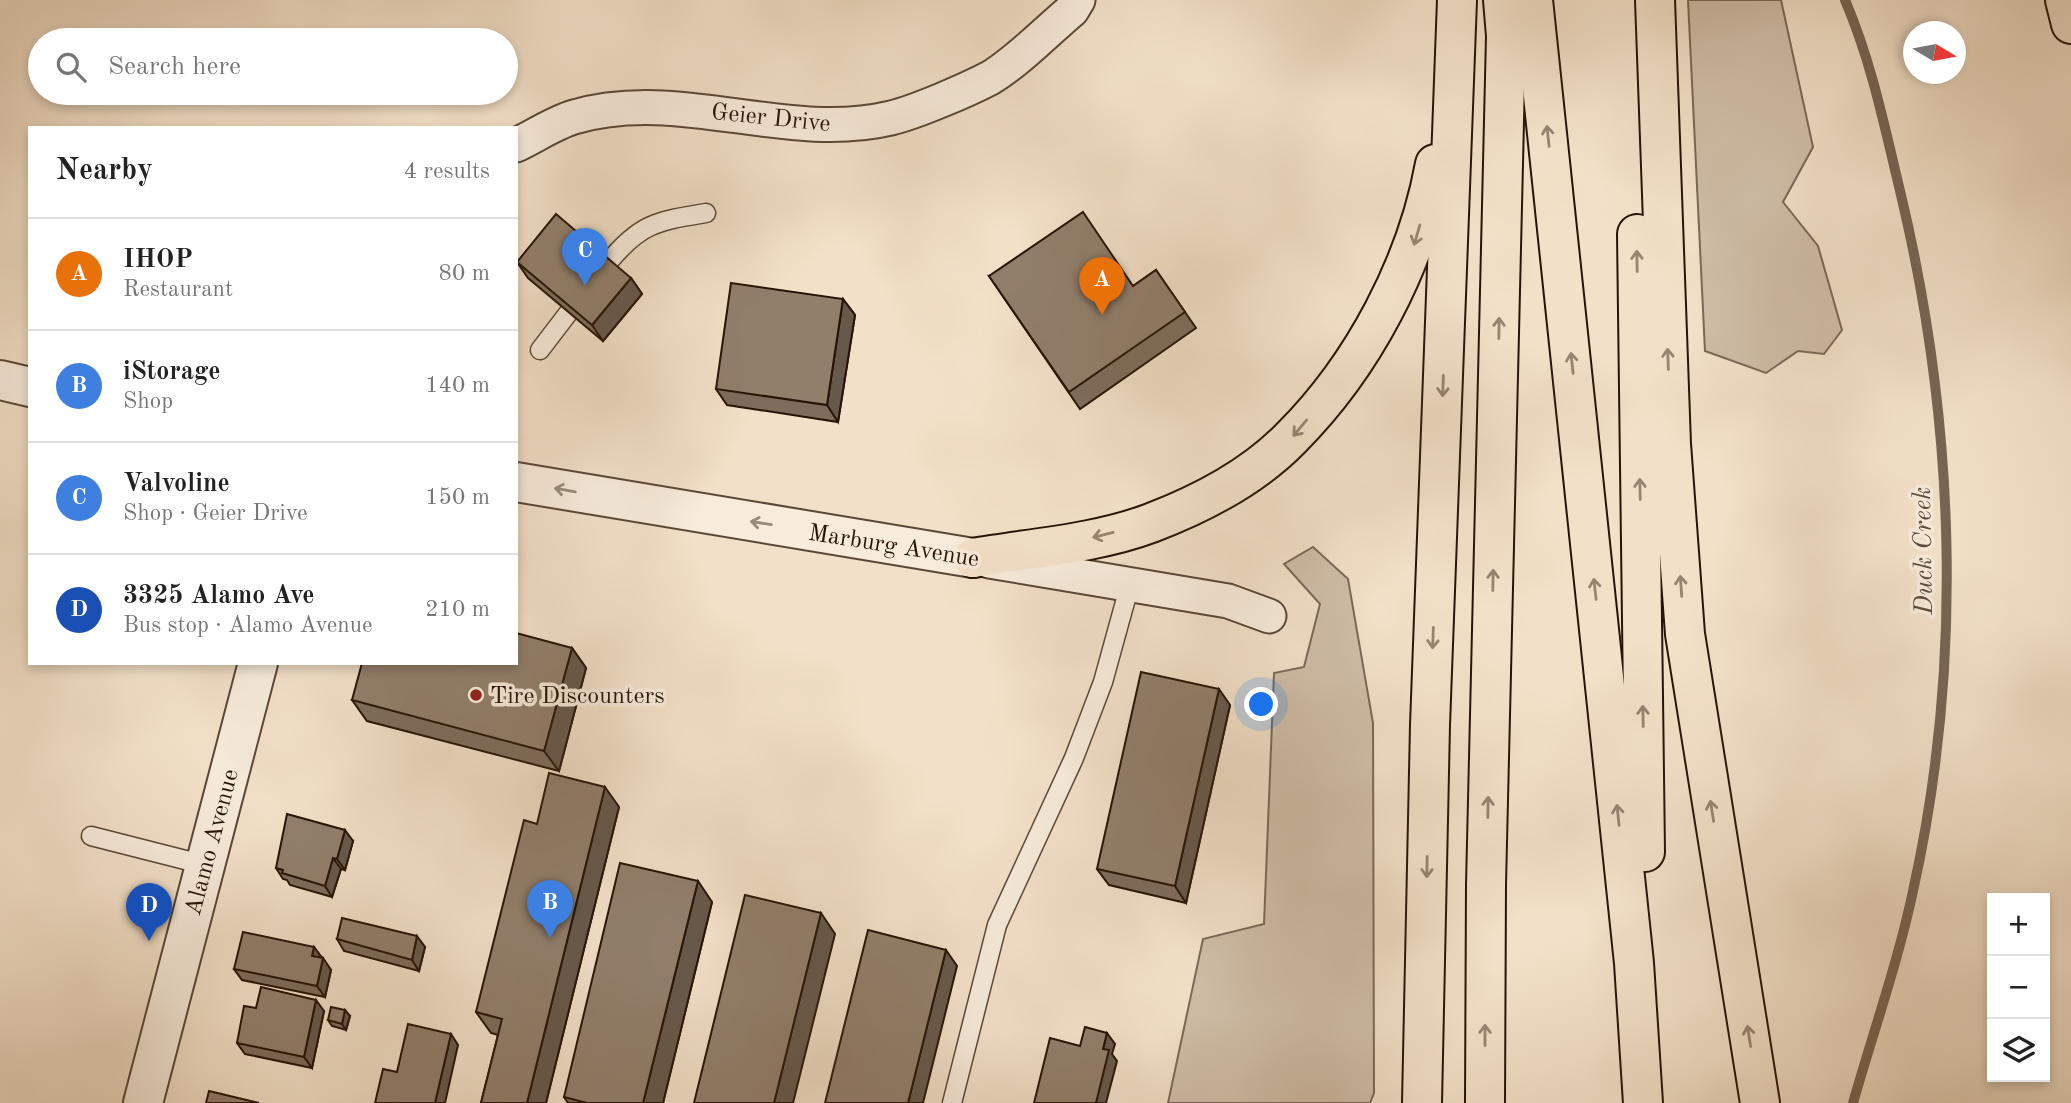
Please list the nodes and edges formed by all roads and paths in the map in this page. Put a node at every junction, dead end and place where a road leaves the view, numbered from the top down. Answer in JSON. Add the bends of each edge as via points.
{"nodes":[{"id":1,"x":1078,"y":0,"type":"edge"},
{"id":2,"x":1457,"y":0,"type":"edge"},
{"id":3,"x":1503,"y":0,"type":"edge"},
{"id":4,"x":1533,"y":0,"type":"edge"},
{"id":5,"x":1634,"y":0,"type":"edge"},
{"id":6,"x":1655,"y":0,"type":"edge"},
{"id":7,"x":2064,"y":0,"type":"edge"},
{"id":8,"x":2071,"y":24,"type":"edge"},
{"id":9,"x":1456,"y":48,"type":"junction"},
{"id":10,"x":518,"y":144,"type":"edge"},
{"id":11,"x":706,"y":213,"type":"dead end"},
{"id":12,"x":607,"y":264,"type":"edge"},
{"id":13,"x":569,"y":312,"type":"edge"},
{"id":14,"x":540,"y":350,"type":"dead end"},
{"id":15,"x":0,"y":380,"type":"edge"},
{"id":16,"x":28,"y":387,"type":"edge"},
{"id":17,"x":518,"y":482,"type":"edge"},
{"id":18,"x":973,"y":558,"type":"junction"},
{"id":19,"x":1130,"y":584,"type":"junction"},
{"id":20,"x":1269,"y":616,"type":"dead end"},
{"id":21,"x":257,"y":665,"type":"edge"},
{"id":22,"x":90,"y":835,"type":"dead end"},
{"id":23,"x":205,"y":865,"type":"junction"},
{"id":24,"x":1424,"y":1004,"type":"junction"},
{"id":25,"x":143,"y":1103,"type":"edge"},
{"id":26,"x":952,"y":1103,"type":"edge"},
{"id":27,"x":1400,"y":1103,"type":"edge"},
{"id":28,"x":1422,"y":1103,"type":"edge"},
{"id":29,"x":1485,"y":1103,"type":"edge"},
{"id":30,"x":1646,"y":1103,"type":"edge"},
{"id":31,"x":1760,"y":1103,"type":"edge"}],
"edges":[{"from":1,"to":10,"type":"street","name":"Geier Drive","via":[[1072,10],[990,77],[893,118],[816,125],[675,107],[623,109],[573,117]]},
{"from":2,"to":9,"type":"highway"},
{"from":29,"to":3,"type":"highway","one_way":true,"via":[[1506,49]]},
{"from":30,"to":4,"type":"highway","one_way":true},
{"from":30,"to":5,"type":"highway","one_way":true},
{"from":31,"to":6,"type":"highway","one_way":true,"via":[[1685,634],[1671,444]]},
{"from":7,"to":8,"type":"highway"},
{"from":9,"to":18,"type":"highway","one_way":true,"via":[[1433,180],[1412,251],[1379,319],[1333,389],[1290,439],[1245,476],[1194,506],[1148,524],[1084,540]]},
{"from":9,"to":24,"type":"highway","one_way":true},
{"from":11,"to":12,"type":"lane","via":[[656,221],[622,245]]},
{"from":13,"to":14,"type":"lane"},
{"from":15,"to":16,"type":"street"},
{"from":18,"to":17,"type":"street","name":"Marburg Avenue","one_way":true},
{"from":18,"to":19,"type":"street","name":"Marburg Avenue"},
{"from":19,"to":20,"type":"street","name":"Marburg Avenue","via":[[1228,601]]},
{"from":19,"to":26,"type":"lane","via":[[1098,695],[1074,758],[997,925]]},
{"from":21,"to":23,"type":"street","name":"Alamo Avenue"},
{"from":22,"to":23,"type":"lane"},
{"from":23,"to":25,"type":"street","name":"Alamo Avenue"},
{"from":24,"to":27,"type":"highway","via":[[1409,1085]]},
{"from":24,"to":28,"type":"highway"}]}
